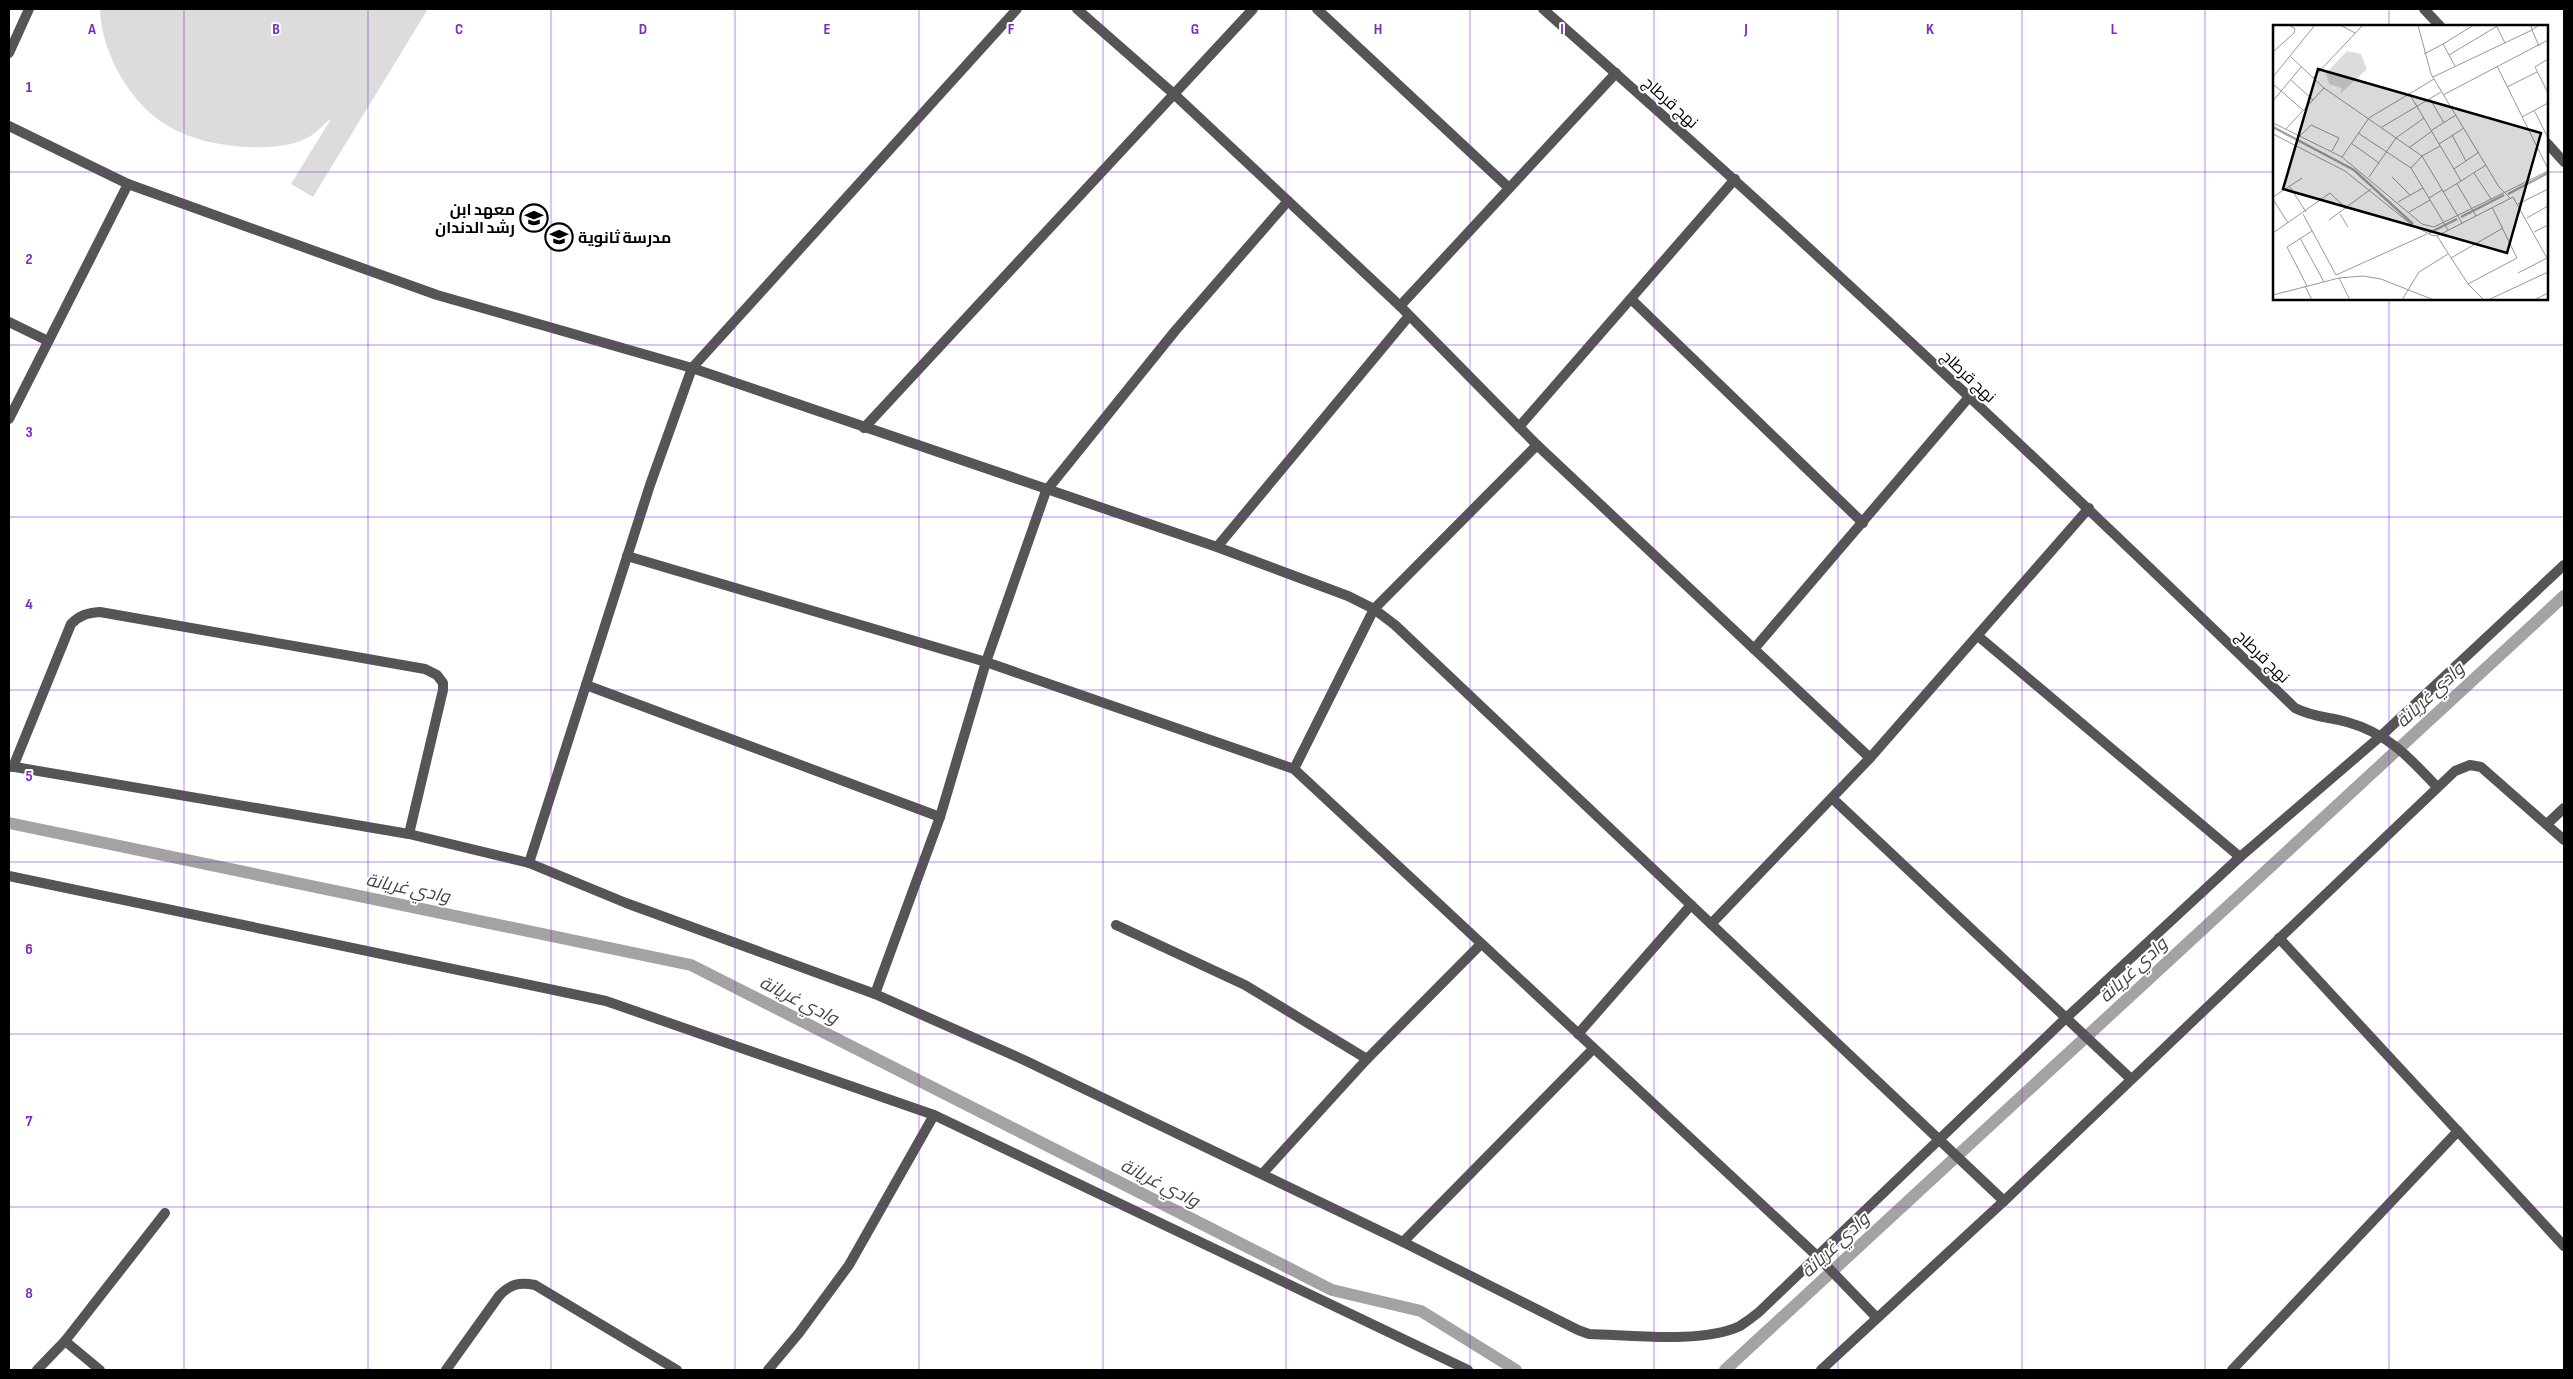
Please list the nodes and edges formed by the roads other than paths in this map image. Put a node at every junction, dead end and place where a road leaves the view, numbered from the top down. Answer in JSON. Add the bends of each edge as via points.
{"nodes":[{"id":1,"x":29,"y":9,"type":"edge"},
{"id":2,"x":1017,"y":9,"type":"edge"},
{"id":3,"x":1077,"y":9,"type":"edge"},
{"id":4,"x":1253,"y":9,"type":"edge"},
{"id":5,"x":1317,"y":9,"type":"edge"},
{"id":6,"x":1543,"y":9,"type":"edge"},
{"id":7,"x":2424,"y":9,"type":"edge"},
{"id":8,"x":2439,"y":25,"type":"edge"},
{"id":9,"x":9,"y":53,"type":"edge"},
{"id":10,"x":1616,"y":72,"type":"junction"},
{"id":11,"x":1175,"y":95,"type":"junction"},
{"id":12,"x":9,"y":126,"type":"edge"},
{"id":13,"x":2548,"y":144,"type":"edge"},
{"id":14,"x":2564,"y":162,"type":"edge"},
{"id":15,"x":1735,"y":180,"type":"junction"},
{"id":16,"x":128,"y":184,"type":"junction"},
{"id":17,"x":1509,"y":188,"type":"junction"},
{"id":18,"x":1288,"y":201,"type":"junction"},
{"id":19,"x":1632,"y":300,"type":"junction"},
{"id":20,"x":1400,"y":306,"type":"junction"},
{"id":21,"x":1409,"y":316,"type":"junction"},
{"id":22,"x":9,"y":322,"type":"edge"},
{"id":23,"x":48,"y":341,"type":"junction"},
{"id":24,"x":692,"y":368,"type":"junction"},
{"id":25,"x":1970,"y":396,"type":"junction"},
{"id":26,"x":9,"y":420,"type":"edge"},
{"id":27,"x":1518,"y":427,"type":"junction"},
{"id":28,"x":864,"y":428,"type":"junction"},
{"id":29,"x":1537,"y":445,"type":"junction"},
{"id":30,"x":1046,"y":491,"type":"junction"},
{"id":31,"x":2089,"y":508,"type":"junction"},
{"id":32,"x":1863,"y":523,"type":"junction"},
{"id":33,"x":1217,"y":547,"type":"junction"},
{"id":34,"x":627,"y":556,"type":"junction"},
{"id":35,"x":2564,"y":565,"type":"edge"},
{"id":36,"x":1374,"y":609,"type":"junction"},
{"id":37,"x":1978,"y":636,"type":"junction"},
{"id":38,"x":1754,"y":649,"type":"junction"},
{"id":39,"x":986,"y":662,"type":"junction"},
{"id":40,"x":586,"y":685,"type":"junction"},
{"id":41,"x":2384,"y":737,"type":"junction"},
{"id":42,"x":1870,"y":758,"type":"junction"},
{"id":43,"x":11,"y":767,"type":"edge"},
{"id":44,"x":1294,"y":770,"type":"junction"},
{"id":45,"x":2437,"y":787,"type":"junction"},
{"id":46,"x":1832,"y":798,"type":"junction"},
{"id":47,"x":2564,"y":808,"type":"edge"},
{"id":48,"x":940,"y":817,"type":"junction"},
{"id":49,"x":2547,"y":824,"type":"junction"},
{"id":50,"x":409,"y":834,"type":"junction"},
{"id":51,"x":2564,"y":840,"type":"edge"},
{"id":52,"x":2240,"y":857,"type":"junction"},
{"id":53,"x":529,"y":863,"type":"junction"},
{"id":54,"x":9,"y":876,"type":"edge"},
{"id":55,"x":1691,"y":905,"type":"junction"},
{"id":56,"x":1711,"y":924,"type":"junction"},
{"id":57,"x":1116,"y":925,"type":"dead end"},
{"id":58,"x":2279,"y":938,"type":"junction"},
{"id":59,"x":1481,"y":944,"type":"junction"},
{"id":60,"x":875,"y":994,"type":"junction"},
{"id":61,"x":2066,"y":1018,"type":"junction"},
{"id":62,"x":1578,"y":1034,"type":"junction"},
{"id":63,"x":1593,"y":1049,"type":"junction"},
{"id":64,"x":1367,"y":1059,"type":"junction"},
{"id":65,"x":2131,"y":1079,"type":"junction"},
{"id":66,"x":934,"y":1116,"type":"junction"},
{"id":67,"x":2458,"y":1132,"type":"junction"},
{"id":68,"x":1940,"y":1140,"type":"junction"},
{"id":69,"x":1263,"y":1173,"type":"junction"},
{"id":70,"x":2004,"y":1201,"type":"junction"},
{"id":71,"x":165,"y":1213,"type":"dead end"},
{"id":72,"x":1403,"y":1242,"type":"junction"},
{"id":73,"x":2564,"y":1246,"type":"edge"},
{"id":74,"x":1817,"y":1256,"type":"junction"},
{"id":75,"x":1877,"y":1318,"type":"junction"},
{"id":76,"x":66,"y":1341,"type":"junction"},
{"id":77,"x":37,"y":1370,"type":"edge"},
{"id":78,"x":100,"y":1370,"type":"edge"},
{"id":79,"x":446,"y":1370,"type":"edge"},
{"id":80,"x":677,"y":1370,"type":"edge"},
{"id":81,"x":768,"y":1370,"type":"edge"},
{"id":82,"x":1468,"y":1370,"type":"edge"},
{"id":83,"x":1821,"y":1370,"type":"edge"},
{"id":84,"x":2232,"y":1370,"type":"edge"}],
"edges":[{"from":1,"to":9,"type":"street"},
{"from":2,"to":24,"type":"street"},
{"from":3,"to":11,"type":"street"},
{"from":4,"to":11,"type":"street"},
{"from":5,"to":17,"type":"street"},
{"from":6,"to":10,"type":"street","name":"نهج قرطاج"},
{"from":7,"to":8,"type":"street"},
{"from":10,"to":15,"type":"street","name":"نهج قرطاج"},
{"from":10,"to":17,"type":"street"},
{"from":11,"to":18,"type":"street"},
{"from":11,"to":28,"type":"street"},
{"from":12,"to":16,"type":"street"},
{"from":13,"to":14,"type":"street"},
{"from":15,"to":19,"type":"street"},
{"from":15,"to":25,"type":"street","name":"نهج قرطاج"},
{"from":16,"to":23,"type":"street"},
{"from":16,"to":24,"type":"street","via":[[437,295]]},
{"from":17,"to":20,"type":"street"},
{"from":18,"to":20,"type":"street"},
{"from":18,"to":30,"type":"street","via":[[1175,331]]},
{"from":19,"to":27,"type":"street"},
{"from":19,"to":32,"type":"street"},
{"from":20,"to":21,"type":"street"},
{"from":21,"to":27,"type":"street"},
{"from":21,"to":33,"type":"street"},
{"from":22,"to":23,"type":"street"},
{"from":23,"to":26,"type":"street"},
{"from":24,"to":28,"type":"street"},
{"from":24,"to":34,"type":"street"},
{"from":25,"to":31,"type":"street","name":"نهج قرطاج"},
{"from":25,"to":32,"type":"street"},
{"from":27,"to":29,"type":"street"},
{"from":28,"to":30,"type":"street"},
{"from":29,"to":36,"type":"street"},
{"from":29,"to":38,"type":"street"},
{"from":30,"to":33,"type":"street"},
{"from":30,"to":39,"type":"street"},
{"from":31,"to":37,"type":"street"},
{"from":31,"to":41,"type":"street","name":"نهج قرطاج","via":[[2295,708]]},
{"from":32,"to":38,"type":"street"},
{"from":33,"to":36,"type":"street","via":[[1348,596]]},
{"from":34,"to":39,"type":"street"},
{"from":34,"to":40,"type":"street"},
{"from":35,"to":41,"type":"street"},
{"from":36,"to":44,"type":"street"},
{"from":36,"to":55,"type":"street","via":[[1395,625]]},
{"from":37,"to":42,"type":"street"},
{"from":37,"to":52,"type":"street"},
{"from":38,"to":42,"type":"street"},
{"from":39,"to":44,"type":"street"},
{"from":39,"to":48,"type":"street"},
{"from":40,"to":48,"type":"street"},
{"from":40,"to":53,"type":"street"},
{"from":41,"to":45,"type":"street"},
{"from":41,"to":52,"type":"street"},
{"from":42,"to":46,"type":"street"},
{"from":43,"to":50,"type":"street"},
{"from":43,"to":50,"type":"street","via":[[71,624],[87,613],[100,612],[425,669],[437,675],[443,683],[443,690]]},
{"from":44,"to":59,"type":"street"},
{"from":45,"to":49,"type":"street","via":[[2455,771],[2470,765],[2481,767]]},
{"from":45,"to":58,"type":"street"},
{"from":46,"to":56,"type":"street"},
{"from":46,"to":61,"type":"street"},
{"from":47,"to":49,"type":"street"},
{"from":48,"to":60,"type":"street"},
{"from":49,"to":51,"type":"street"},
{"from":50,"to":53,"type":"street"},
{"from":52,"to":61,"type":"street"},
{"from":53,"to":60,"type":"street","via":[[626,903]]},
{"from":54,"to":66,"type":"street","via":[[606,1001]]},
{"from":55,"to":56,"type":"street"},
{"from":55,"to":62,"type":"street"},
{"from":56,"to":68,"type":"street"},
{"from":57,"to":64,"type":"street","via":[[1245,985]]},
{"from":58,"to":65,"type":"street"},
{"from":58,"to":67,"type":"street"},
{"from":59,"to":62,"type":"street"},
{"from":59,"to":64,"type":"street"},
{"from":60,"to":69,"type":"street"},
{"from":61,"to":65,"type":"street"},
{"from":61,"to":68,"type":"street"},
{"from":62,"to":63,"type":"street"},
{"from":63,"to":72,"type":"street"},
{"from":63,"to":74,"type":"street"},
{"from":64,"to":69,"type":"street"},
{"from":65,"to":70,"type":"street"},
{"from":66,"to":81,"type":"street","via":[[848,1265],[799,1334]]},
{"from":66,"to":82,"type":"street"},
{"from":67,"to":73,"type":"street"},
{"from":67,"to":84,"type":"street"},
{"from":68,"to":70,"type":"street"},
{"from":68,"to":74,"type":"street"},
{"from":69,"to":72,"type":"street"},
{"from":70,"to":75,"type":"street"},
{"from":71,"to":76,"type":"street"},
{"from":72,"to":74,"type":"street","via":[[1589,1334],[1665,1336],[1719,1333],[1740,1326]]},
{"from":74,"to":75,"type":"street"},
{"from":75,"to":83,"type":"street"},
{"from":76,"to":77,"type":"street"},
{"from":76,"to":78,"type":"street"},
{"from":79,"to":80,"type":"street","via":[[506,1287],[520,1282],[535,1285]]}]}
